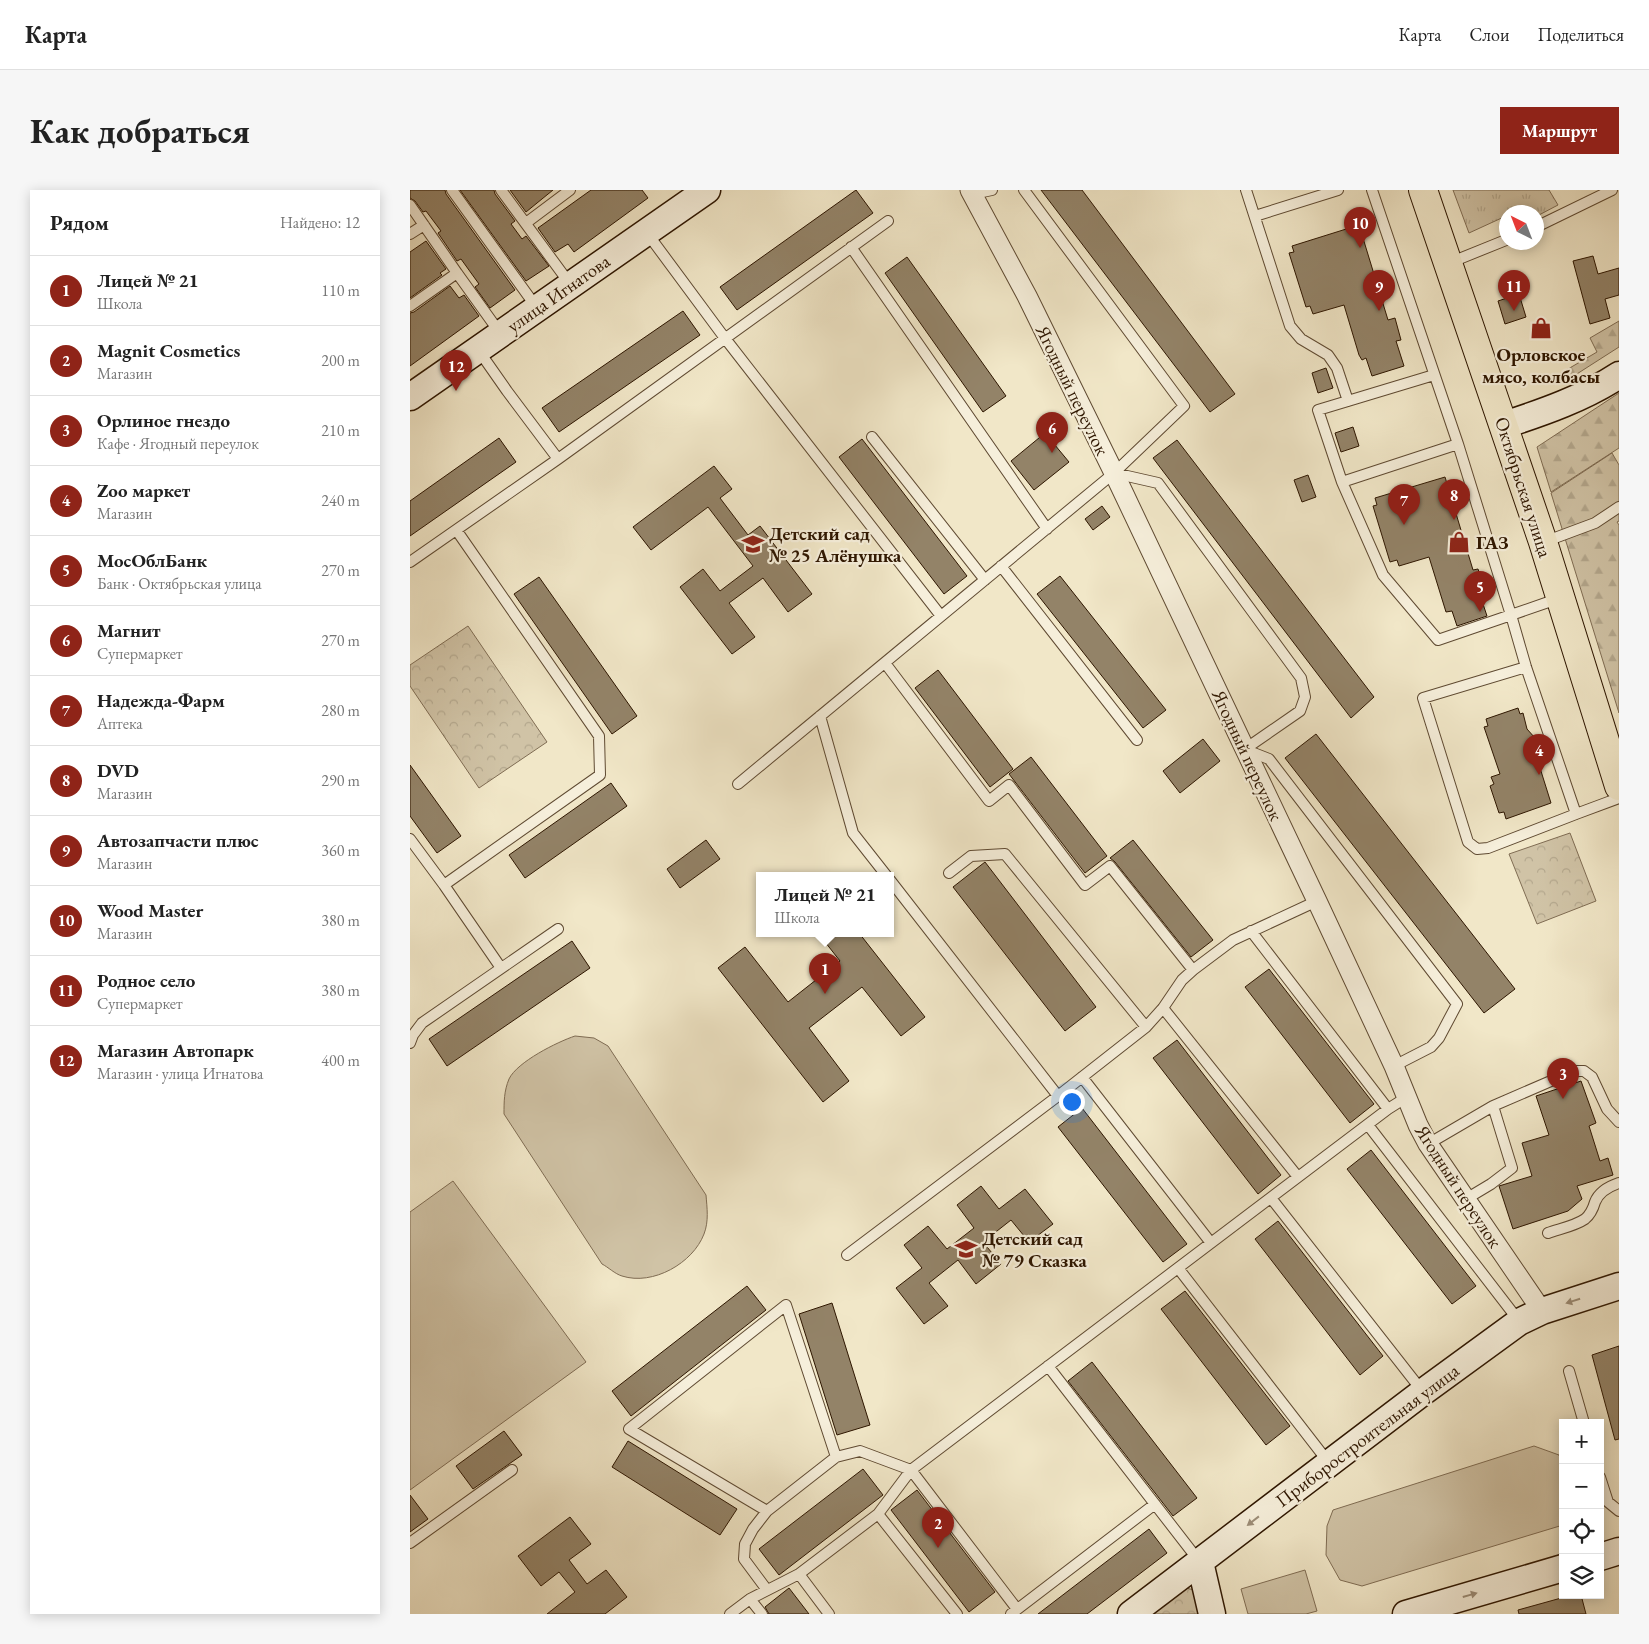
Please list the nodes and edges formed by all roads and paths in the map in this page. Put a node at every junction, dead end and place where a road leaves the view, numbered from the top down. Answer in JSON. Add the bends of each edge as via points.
{"nodes":[{"id":1,"x":452,"y":190,"type":"edge"},
{"id":2,"x":501,"y":190,"type":"edge"},
{"id":3,"x":570,"y":190,"type":"edge"},
{"id":4,"x":707,"y":190,"type":"edge"},
{"id":5,"x":992,"y":190,"type":"edge"},
{"id":6,"x":1024,"y":190,"type":"edge"},
{"id":7,"x":1246,"y":190,"type":"edge"},
{"id":8,"x":1338,"y":190,"type":"edge"},
{"id":9,"x":1372,"y":190,"type":"edge"},
{"id":10,"x":1423,"y":190,"type":"edge"},
{"id":11,"x":1612,"y":190,"type":"edge"},
{"id":12,"x":972,"y":192,"type":"edge"},
{"id":13,"x":410,"y":205,"type":"edge"},
{"id":14,"x":1255,"y":216,"type":"junction"},
{"id":15,"x":888,"y":220,"type":"dead end"},
{"id":16,"x":526,"y":223,"type":"junction"},
{"id":17,"x":1544,"y":223,"type":"edge"},
{"id":18,"x":424,"y":225,"type":"junction"},
{"id":19,"x":646,"y":232,"type":"junction"},
{"id":20,"x":410,"y":234,"type":"edge"},
{"id":21,"x":1499,"y":243,"type":"edge"},
{"id":22,"x":852,"y":247,"type":"junction"},
{"id":23,"x":1449,"y":263,"type":"junction"},
{"id":24,"x":457,"y":273,"type":"junction"},
{"id":25,"x":570,"y":285,"type":"junction"},
{"id":26,"x":410,"y":306,"type":"edge"},
{"id":27,"x":537,"y":308,"type":"junction"},
{"id":28,"x":500,"y":334,"type":"junction"},
{"id":29,"x":724,"y":338,"type":"junction"},
{"id":30,"x":478,"y":349,"type":"junction"},
{"id":31,"x":1434,"y":375,"type":"junction"},
{"id":32,"x":1619,"y":375,"type":"edge"},
{"id":33,"x":410,"y":398,"type":"edge"},
{"id":34,"x":1348,"y":401,"type":"junction"},
{"id":35,"x":1504,"y":425,"type":"junction"},
{"id":36,"x":872,"y":436,"type":"dead end"},
{"id":37,"x":1458,"y":444,"type":"junction"},
{"id":38,"x":558,"y":459,"type":"junction"},
{"id":39,"x":1114,"y":473,"type":"junction"},
{"id":40,"x":1342,"y":482,"type":"junction"},
{"id":41,"x":1619,"y":507,"type":"edge"},
{"id":42,"x":1047,"y":529,"type":"junction"},
{"id":43,"x":457,"y":531,"type":"junction"},
{"id":44,"x":1543,"y":542,"type":"junction"},
{"id":45,"x":410,"y":562,"type":"edge"},
{"id":46,"x":1001,"y":566,"type":"junction"},
{"id":47,"x":985,"y":580,"type":"junction"},
{"id":48,"x":1561,"y":598,"type":"junction"},
{"id":49,"x":1511,"y":615,"type":"junction"},
{"id":50,"x":941,"y":616,"type":"junction"},
{"id":51,"x":885,"y":663,"type":"junction"},
{"id":52,"x":1526,"y":666,"type":"junction"},
{"id":53,"x":820,"y":716,"type":"junction"},
{"id":54,"x":1137,"y":740,"type":"dead end"},
{"id":55,"x":1246,"y":749,"type":"junction"},
{"id":56,"x":738,"y":784,"type":"dead end"},
{"id":57,"x":1619,"y":786,"type":"edge"},
{"id":58,"x":1619,"y":798,"type":"edge"},
{"id":59,"x":1576,"y":814,"type":"junction"},
{"id":60,"x":410,"y":839,"type":"edge"},
{"id":61,"x":884,"y":872,"type":"edge"},
{"id":62,"x":949,"y":873,"type":"dead end"},
{"id":63,"x":444,"y":885,"type":"junction"},
{"id":64,"x":894,"y":885,"type":"edge"},
{"id":65,"x":1317,"y":900,"type":"junction"},
{"id":66,"x":558,"y":929,"type":"dead end"},
{"id":67,"x":1251,"y":931,"type":"junction"},
{"id":68,"x":501,"y":968,"type":"junction"},
{"id":69,"x":1193,"y":970,"type":"junction"},
{"id":70,"x":1162,"y":1008,"type":"junction"},
{"id":71,"x":1146,"y":1027,"type":"junction"},
{"id":72,"x":410,"y":1042,"type":"edge"},
{"id":73,"x":1394,"y":1066,"type":"junction"},
{"id":74,"x":1082,"y":1077,"type":"junction"},
{"id":75,"x":1058,"y":1096,"type":"junction"},
{"id":76,"x":1406,"y":1097,"type":"junction"},
{"id":77,"x":1493,"y":1106,"type":"junction"},
{"id":78,"x":1388,"y":1109,"type":"junction"},
{"id":79,"x":1619,"y":1122,"type":"edge"},
{"id":80,"x":1368,"y":1124,"type":"junction"},
{"id":81,"x":1428,"y":1144,"type":"junction"},
{"id":82,"x":1298,"y":1177,"type":"junction"},
{"id":83,"x":1619,"y":1183,"type":"edge"},
{"id":84,"x":1271,"y":1198,"type":"junction"},
{"id":85,"x":1466,"y":1199,"type":"junction"},
{"id":86,"x":1548,"y":1233,"type":"dead end"},
{"id":87,"x":1211,"y":1243,"type":"junction"},
{"id":88,"x":847,"y":1255,"type":"dead end"},
{"id":89,"x":1178,"y":1268,"type":"junction"},
{"id":90,"x":1619,"y":1286,"type":"edge"},
{"id":91,"x":1530,"y":1316,"type":"junction"},
{"id":92,"x":1048,"y":1366,"type":"junction"},
{"id":93,"x":1569,"y":1372,"type":"dead end"},
{"id":94,"x":1423,"y":1392,"type":"junction"},
{"id":95,"x":1583,"y":1419,"type":"edge"},
{"id":96,"x":836,"y":1457,"type":"junction"},
{"id":97,"x":1329,"y":1463,"type":"junction"},
{"id":98,"x":512,"y":1470,"type":"dead end"},
{"id":99,"x":911,"y":1470,"type":"junction"},
{"id":100,"x":1604,"y":1490,"type":"edge"},
{"id":101,"x":1155,"y":1504,"type":"junction"},
{"id":102,"x":767,"y":1511,"type":"junction"},
{"id":103,"x":1619,"y":1511,"type":"edge"},
{"id":104,"x":878,"y":1514,"type":"junction"},
{"id":105,"x":410,"y":1543,"type":"edge"},
{"id":106,"x":1619,"y":1551,"type":"edge"},
{"id":107,"x":1604,"y":1556,"type":"edge"},
{"id":108,"x":1200,"y":1562,"type":"junction"},
{"id":109,"x":1559,"y":1569,"type":"edge"},
{"id":110,"x":799,"y":1574,"type":"junction"},
{"id":111,"x":767,"y":1590,"type":"junction"},
{"id":112,"x":750,"y":1599,"type":"junction"},
{"id":113,"x":1014,"y":1612,"type":"edge"},
{"id":114,"x":730,"y":1614,"type":"edge"},
{"id":115,"x":762,"y":1614,"type":"edge"},
{"id":116,"x":829,"y":1614,"type":"edge"},
{"id":117,"x":957,"y":1614,"type":"edge"},
{"id":118,"x":1130,"y":1614,"type":"edge"},
{"id":119,"x":1212,"y":1614,"type":"edge"},
{"id":120,"x":1406,"y":1614,"type":"edge"}],
"edges":[{"from":1,"to":27,"type":"lane"},
{"from":2,"to":16,"type":"lane"},
{"from":3,"to":16,"type":"lane"},
{"from":4,"to":19,"type":"main road","name":"улица Игнатова"},
{"from":5,"to":12,"type":"lane"},
{"from":6,"to":39,"type":"lane","via":[[1184,406]]},
{"from":7,"to":14,"type":"lane"},
{"from":8,"to":14,"type":"lane"},
{"from":9,"to":31,"type":"lane"},
{"from":10,"to":23,"type":"main road","name":"Октябрьская улица"},
{"from":11,"to":17,"type":"lane"},
{"from":12,"to":39,"type":"street","name":"Ягодный переулок"},
{"from":13,"to":18,"type":"lane"},
{"from":14,"to":34,"type":"lane","via":[[1290,326],[1302,339],[1328,355],[1338,368]]},
{"from":15,"to":22,"type":"lane"},
{"from":16,"to":25,"type":"lane"},
{"from":18,"to":20,"type":"lane"},
{"from":18,"to":24,"type":"lane"},
{"from":19,"to":25,"type":"main road","name":"улица Игнатова"},
{"from":19,"to":29,"type":"lane"},
{"from":21,"to":23,"type":"lane"},
{"from":22,"to":29,"type":"lane"},
{"from":22,"to":42,"type":"lane"},
{"from":23,"to":35,"type":"main road","name":"Октябрьская улица"},
{"from":24,"to":26,"type":"lane"},
{"from":24,"to":28,"type":"lane"},
{"from":25,"to":27,"type":"main road","name":"улица Игнатова"},
{"from":27,"to":28,"type":"main road","name":"улица Игнатова"},
{"from":28,"to":30,"type":"main road","name":"улица Игнатова"},
{"from":29,"to":38,"type":"lane"},
{"from":29,"to":50,"type":"lane"},
{"from":30,"to":33,"type":"main road","name":"улица Игнатова"},
{"from":30,"to":38,"type":"lane"},
{"from":31,"to":34,"type":"lane"},
{"from":31,"to":37,"type":"lane"},
{"from":32,"to":35,"type":"main road","via":[[1553,409]]},
{"from":34,"to":40,"type":"lane","via":[[1318,410]]},
{"from":35,"to":44,"type":"main road","name":"Октябрьская улица"},
{"from":36,"to":47,"type":"lane"},
{"from":37,"to":40,"type":"lane"},
{"from":37,"to":49,"type":"lane"},
{"from":38,"to":43,"type":"lane"},
{"from":39,"to":42,"type":"lane"},
{"from":39,"to":55,"type":"street","name":"Ягодный переулок"},
{"from":39,"to":55,"type":"lane","via":[[1158,483],[1301,678],[1305,697],[1300,711]]},
{"from":40,"to":49,"type":"lane","via":[[1383,575],[1438,640]]},
{"from":41,"to":44,"type":"lane","via":[[1595,523]]},
{"from":42,"to":46,"type":"lane"},
{"from":43,"to":45,"type":"lane"},
{"from":43,"to":63,"type":"lane","via":[[599,736],[600,775]]},
{"from":44,"to":48,"type":"main road","name":"Октябрьская улица"},
{"from":46,"to":47,"type":"lane"},
{"from":46,"to":54,"type":"lane"},
{"from":47,"to":50,"type":"lane"},
{"from":48,"to":49,"type":"lane"},
{"from":48,"to":57,"type":"main road","name":"Октябрьская улица"},
{"from":49,"to":52,"type":"lane"},
{"from":50,"to":51,"type":"lane"},
{"from":51,"to":53,"type":"lane"},
{"from":51,"to":69,"type":"lane","via":[[989,801],[1009,785],[1085,885],[1110,866]]},
{"from":52,"to":59,"type":"lane"},
{"from":52,"to":59,"type":"lane","via":[[1423,698],[1468,842],[1477,849],[1488,848]]},
{"from":53,"to":56,"type":"lane"},
{"from":53,"to":61,"type":"lane","via":[[853,833]]},
{"from":55,"to":65,"type":"street","name":"Ягодный переулок"},
{"from":55,"to":73,"type":"lane","via":[[1269,759],[1457,1004],[1431,1047]]},
{"from":58,"to":59,"type":"lane"},
{"from":60,"to":63,"type":"lane"},
{"from":62,"to":71,"type":"lane","via":[[971,856],[1005,854]]},
{"from":63,"to":68,"type":"lane"},
{"from":64,"to":75,"type":"lane"},
{"from":65,"to":67,"type":"lane"},
{"from":65,"to":73,"type":"street","name":"Ягодный переулок"},
{"from":66,"to":68,"type":"lane"},
{"from":67,"to":69,"type":"lane"},
{"from":67,"to":78,"type":"lane"},
{"from":68,"to":72,"type":"lane","via":[[422,1023]]},
{"from":69,"to":70,"type":"lane"},
{"from":70,"to":71,"type":"lane"},
{"from":70,"to":82,"type":"lane"},
{"from":71,"to":74,"type":"lane"},
{"from":73,"to":76,"type":"street","name":"Ягодный переулок"},
{"from":74,"to":75,"type":"lane"},
{"from":74,"to":87,"type":"lane"},
{"from":75,"to":88,"type":"lane"},
{"from":76,"to":78,"type":"lane"},
{"from":76,"to":81,"type":"street","name":"Ягодный переулок"},
{"from":77,"to":79,"type":"lane","via":[[1574,1071],[1584,1071],[1592,1077],[1607,1109]]},
{"from":77,"to":81,"type":"lane"},
{"from":77,"to":85,"type":"lane","via":[[1512,1168]]},
{"from":78,"to":80,"type":"lane"},
{"from":80,"to":82,"type":"lane"},
{"from":80,"to":91,"type":"lane"},
{"from":81,"to":85,"type":"street","name":"Ягодный переулок"},
{"from":82,"to":84,"type":"lane"},
{"from":83,"to":86,"type":"lane","via":[[1601,1194],[1585,1219]]},
{"from":84,"to":87,"type":"lane"},
{"from":84,"to":94,"type":"lane"},
{"from":85,"to":91,"type":"street","name":"Ягодный переулок"},
{"from":87,"to":89,"type":"lane"},
{"from":89,"to":92,"type":"lane"},
{"from":89,"to":97,"type":"lane"},
{"from":90,"to":91,"type":"main road","name":"Приборостроительная улица","one_way":true},
{"from":91,"to":94,"type":"main road","name":"Приборостроительная улица"},
{"from":92,"to":99,"type":"lane"},
{"from":92,"to":101,"type":"lane"},
{"from":93,"to":95,"type":"lane"},
{"from":94,"to":97,"type":"main road","name":"Приборостроительная улица"},
{"from":96,"to":99,"type":"lane","via":[[860,1451]]},
{"from":96,"to":102,"type":"lane"},
{"from":96,"to":102,"type":"lane","via":[[786,1305],[629,1429]]},
{"from":97,"to":108,"type":"main road","name":"Приборостроительная улица","one_way":true},
{"from":98,"to":105,"type":"lane"},
{"from":99,"to":104,"type":"lane"},
{"from":99,"to":113,"type":"lane"},
{"from":100,"to":103,"type":"lane","via":[[1608,1502]]},
{"from":101,"to":108,"type":"lane"},
{"from":101,"to":113,"type":"lane"},
{"from":102,"to":111,"type":"lane","via":[[745,1544],[744,1559]]},
{"from":104,"to":110,"type":"lane"},
{"from":104,"to":117,"type":"lane"},
{"from":106,"to":107,"type":"main road"},
{"from":108,"to":118,"type":"main road","name":"Приборостроительная улица"},
{"from":108,"to":119,"type":"main road"},
{"from":120,"to":109,"type":"main road","one_way":true},
{"from":110,"to":111,"type":"lane"},
{"from":110,"to":116,"type":"lane"},
{"from":111,"to":112,"type":"lane"},
{"from":112,"to":114,"type":"lane"},
{"from":112,"to":115,"type":"lane"}]}
